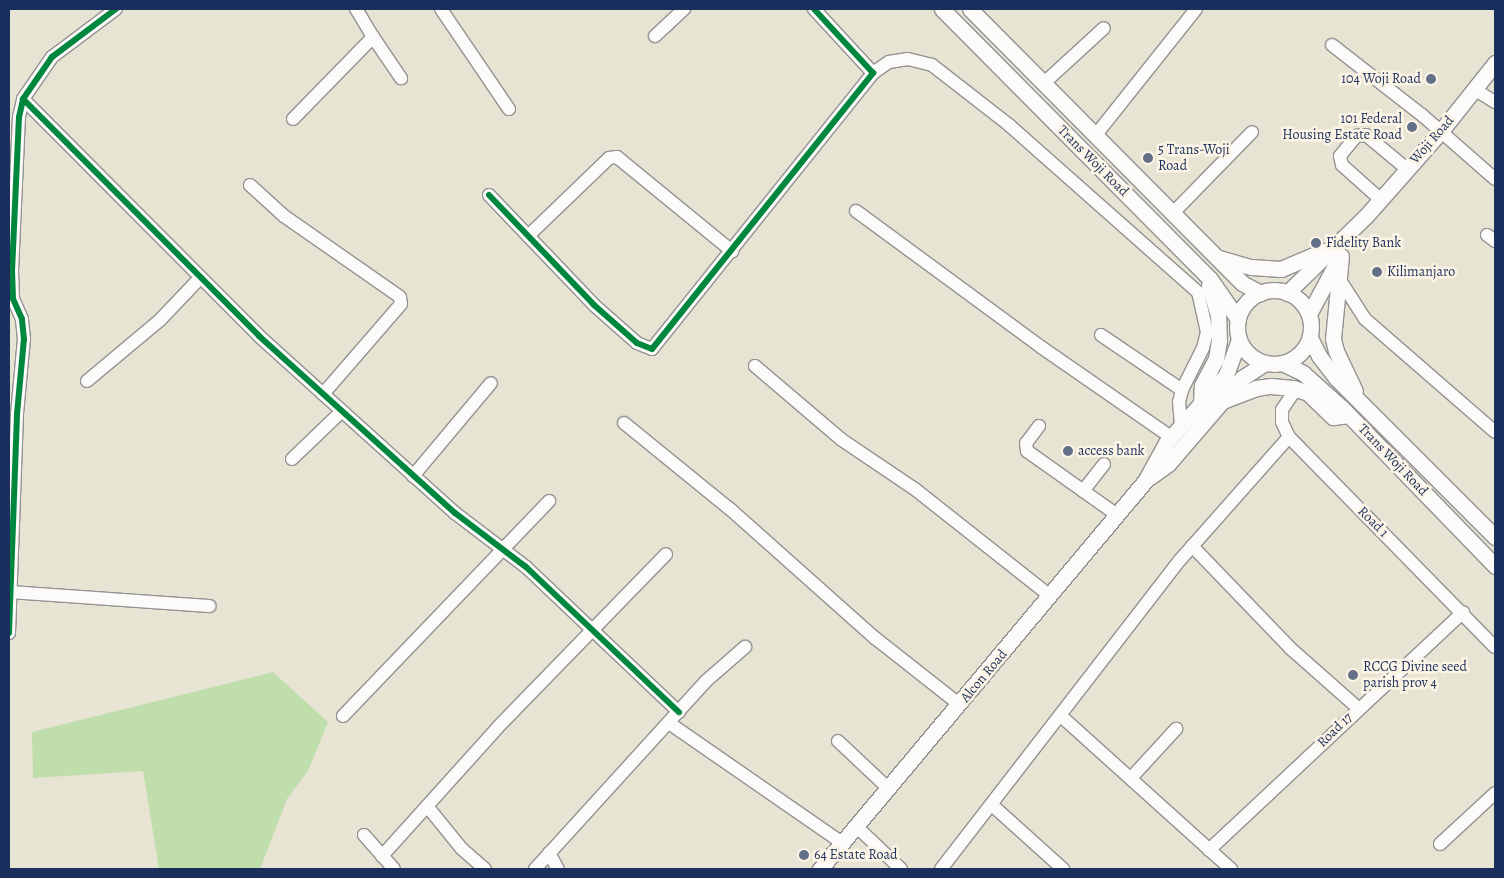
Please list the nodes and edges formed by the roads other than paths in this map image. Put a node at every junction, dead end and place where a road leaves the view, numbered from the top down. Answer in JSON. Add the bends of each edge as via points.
{"nodes":[{"id":1,"x":116,"y":9,"type":"edge"},
{"id":2,"x":356,"y":9,"type":"edge"},
{"id":3,"x":440,"y":9,"type":"edge"},
{"id":4,"x":684,"y":9,"type":"edge"},
{"id":5,"x":814,"y":9,"type":"edge"},
{"id":6,"x":942,"y":9,"type":"edge"},
{"id":7,"x":970,"y":9,"type":"edge"},
{"id":8,"x":1196,"y":9,"type":"edge"},
{"id":9,"x":1104,"y":28,"type":"dead end"},
{"id":10,"x":656,"y":36,"type":"dead end"},
{"id":11,"x":373,"y":37,"type":"junction"},
{"id":12,"x":1332,"y":45,"type":"dead end"},
{"id":13,"x":1495,"y":64,"type":"edge"},
{"id":14,"x":873,"y":73,"type":"junction"},
{"id":15,"x":401,"y":78,"type":"dead end"},
{"id":16,"x":1044,"y":83,"type":"junction"},
{"id":17,"x":1474,"y":89,"type":"junction"},
{"id":18,"x":24,"y":99,"type":"junction"},
{"id":19,"x":1495,"y":102,"type":"edge"},
{"id":20,"x":509,"y":109,"type":"dead end"},
{"id":21,"x":293,"y":120,"type":"dead end"},
{"id":22,"x":1252,"y":132,"type":"dead end"},
{"id":23,"x":1441,"y":132,"type":"junction"},
{"id":24,"x":1095,"y":136,"type":"junction"},
{"id":25,"x":1407,"y":169,"type":"junction"},
{"id":26,"x":1495,"y":178,"type":"edge"},
{"id":27,"x":250,"y":185,"type":"dead end"},
{"id":28,"x":489,"y":194,"type":"dead end"},
{"id":29,"x":1380,"y":199,"type":"junction"},
{"id":30,"x":856,"y":211,"type":"dead end"},
{"id":31,"x":1173,"y":213,"type":"junction"},
{"id":32,"x":528,"y":236,"type":"junction"},
{"id":33,"x":732,"y":251,"type":"junction"},
{"id":34,"x":1338,"y":251,"type":"junction"},
{"id":35,"x":1217,"y":258,"type":"junction"},
{"id":36,"x":1207,"y":276,"type":"junction"},
{"id":37,"x":1338,"y":277,"type":"junction"},
{"id":38,"x":200,"y":278,"type":"junction"},
{"id":39,"x":1260,"y":292,"type":"junction"},
{"id":40,"x":1287,"y":292,"type":"junction"},
{"id":41,"x":11,"y":302,"type":"edge"},
{"id":42,"x":1309,"y":314,"type":"junction"},
{"id":43,"x":1238,"y":318,"type":"junction"},
{"id":44,"x":1101,"y":335,"type":"dead end"},
{"id":45,"x":1310,"y":338,"type":"junction"},
{"id":46,"x":1239,"y":340,"type":"junction"},
{"id":47,"x":1265,"y":363,"type":"junction"},
{"id":48,"x":1284,"y":364,"type":"junction"},
{"id":49,"x":755,"y":366,"type":"dead end"},
{"id":50,"x":87,"y":380,"type":"dead end"},
{"id":51,"x":491,"y":383,"type":"dead end"},
{"id":52,"x":1202,"y":385,"type":"junction"},
{"id":53,"x":1184,"y":386,"type":"junction"},
{"id":54,"x":1296,"y":389,"type":"junction"},
{"id":55,"x":323,"y":394,"type":"junction"},
{"id":56,"x":1360,"y":401,"type":"junction"},
{"id":57,"x":1201,"y":402,"type":"junction"},
{"id":58,"x":1221,"y":402,"type":"junction"},
{"id":59,"x":341,"y":412,"type":"junction"},
{"id":60,"x":1350,"y":415,"type":"junction"},
{"id":61,"x":624,"y":423,"type":"dead end"},
{"id":62,"x":1180,"y":425,"type":"junction"},
{"id":63,"x":1039,"y":426,"type":"dead end"},
{"id":64,"x":1495,"y":432,"type":"edge"},
{"id":65,"x":1171,"y":437,"type":"junction"},
{"id":66,"x":1289,"y":437,"type":"junction"},
{"id":67,"x":292,"y":459,"type":"dead end"},
{"id":68,"x":1104,"y":464,"type":"dead end"},
{"id":69,"x":413,"y":476,"type":"junction"},
{"id":70,"x":1145,"y":481,"type":"junction"},
{"id":71,"x":1083,"y":491,"type":"junction"},
{"id":72,"x":549,"y":501,"type":"dead end"},
{"id":73,"x":1117,"y":515,"type":"junction"},
{"id":74,"x":1495,"y":537,"type":"edge"},
{"id":75,"x":1192,"y":546,"type":"junction"},
{"id":76,"x":501,"y":548,"type":"junction"},
{"id":77,"x":666,"y":554,"type":"dead end"},
{"id":78,"x":1495,"y":566,"type":"edge"},
{"id":79,"x":10,"y":592,"type":"edge"},
{"id":80,"x":1050,"y":596,"type":"junction"},
{"id":81,"x":210,"y":606,"type":"dead end"},
{"id":82,"x":1463,"y":612,"type":"junction"},
{"id":83,"x":591,"y":632,"type":"junction"},
{"id":84,"x":9,"y":633,"type":"edge"},
{"id":85,"x":745,"y":647,"type":"dead end"},
{"id":86,"x":1495,"y":648,"type":"edge"},
{"id":87,"x":960,"y":705,"type":"junction"},
{"id":88,"x":1358,"y":708,"type":"junction"},
{"id":89,"x":679,"y":712,"type":"junction"},
{"id":90,"x":343,"y":716,"type":"dead end"},
{"id":91,"x":1061,"y":716,"type":"junction"},
{"id":92,"x":669,"y":724,"type":"junction"},
{"id":93,"x":1176,"y":729,"type":"dead end"},
{"id":94,"x":838,"y":741,"type":"dead end"},
{"id":95,"x":1131,"y":778,"type":"junction"},
{"id":96,"x":889,"y":789,"type":"junction"},
{"id":97,"x":1495,"y":793,"type":"edge"},
{"id":98,"x":992,"y":805,"type":"junction"},
{"id":99,"x":427,"y":806,"type":"junction"},
{"id":100,"x":857,"y":827,"type":"junction"},
{"id":101,"x":364,"y":835,"type":"dead end"},
{"id":102,"x":842,"y":844,"type":"junction"},
{"id":103,"x":1440,"y":844,"type":"dead end"},
{"id":104,"x":1210,"y":850,"type":"junction"},
{"id":105,"x":548,"y":854,"type":"junction"},
{"id":106,"x":382,"y":856,"type":"junction"},
{"id":107,"x":394,"y":869,"type":"edge"},
{"id":108,"x":484,"y":869,"type":"edge"},
{"id":109,"x":535,"y":869,"type":"edge"},
{"id":110,"x":558,"y":869,"type":"edge"},
{"id":111,"x":820,"y":869,"type":"edge"},
{"id":112,"x":901,"y":869,"type":"edge"},
{"id":113,"x":942,"y":869,"type":"edge"},
{"id":114,"x":1063,"y":869,"type":"edge"},
{"id":115,"x":1230,"y":869,"type":"edge"}],
"edges":[{"from":1,"to":18,"type":"street","via":[[52,57]]},
{"from":2,"to":11,"type":"street"},
{"from":3,"to":20,"type":"street"},
{"from":4,"to":10,"type":"street"},
{"from":5,"to":14,"type":"street"},
{"from":6,"to":36,"type":"main road","name":"Trans Woji Road"},
{"from":7,"to":16,"type":"main road","name":"Trans Woji Road"},
{"from":8,"to":24,"type":"street"},
{"from":9,"to":16,"type":"street"},
{"from":11,"to":15,"type":"street"},
{"from":11,"to":21,"type":"street"},
{"from":12,"to":23,"type":"street"},
{"from":13,"to":17,"type":"main road","name":"Woji Road"},
{"from":14,"to":33,"type":"street"},
{"from":14,"to":53,"type":"street","via":[[889,62],[932,65],[1016,131],[1198,292],[1208,332],[1204,348]]},
{"from":16,"to":24,"type":"main road","name":"Trans Woji Road"},
{"from":17,"to":19,"type":"street"},
{"from":17,"to":23,"type":"main road","name":"Woji Road"},
{"from":18,"to":38,"type":"street"},
{"from":18,"to":41,"type":"street","via":[[15,160]]},
{"from":22,"to":31,"type":"street"},
{"from":23,"to":25,"type":"main road","name":"Woji Road"},
{"from":23,"to":26,"type":"street"},
{"from":24,"to":31,"type":"main road","name":"Trans Woji Road"},
{"from":25,"to":29,"type":"main road","name":"Woji Road"},
{"from":25,"to":29,"type":"street","via":[[1366,136],[1356,136],[1340,156],[1342,165]]},
{"from":27,"to":55,"type":"street","via":[[284,216],[400,297],[401,304]]},
{"from":28,"to":32,"type":"street"},
{"from":29,"to":34,"type":"main road","name":"Woji Road"},
{"from":30,"to":65,"type":"street","via":[[1041,347]]},
{"from":31,"to":35,"type":"main road","name":"Trans Woji Road"},
{"from":32,"to":33,"type":"street","via":[[609,158],[616,157]]},
{"from":32,"to":33,"type":"street","via":[[594,305],[637,343],[652,348]]},
{"from":34,"to":35,"type":"main road","via":[[1281,269],[1251,267]]},
{"from":34,"to":37,"type":"main road"},
{"from":34,"to":40,"type":"main road","name":"Woji Road"},
{"from":34,"to":42,"type":"main road"},
{"from":35,"to":39,"type":"main road","name":"Trans Woji Road","via":[[1242,283]]},
{"from":36,"to":43,"type":"main road","name":"Trans Woji Road"},
{"from":36,"to":52,"type":"main road","via":[[1218,315],[1219,341],[1216,359]]},
{"from":37,"to":56,"type":"main road","via":[[1333,338]]},
{"from":37,"to":64,"type":"street","via":[[1365,318]]},
{"from":38,"to":50,"type":"street","via":[[160,320]]},
{"from":38,"to":55,"type":"street"},
{"from":39,"to":40,"type":"main road"},
{"from":39,"to":43,"type":"main road","via":[[1250,298]]},
{"from":40,"to":42,"type":"main road","via":[[1303,304]]},
{"from":41,"to":79,"type":"street","via":[[22,319],[24,339],[17,414]]},
{"from":42,"to":45,"type":"main road"},
{"from":43,"to":46,"type":"main road"},
{"from":44,"to":53,"type":"street"},
{"from":45,"to":48,"type":"main road","via":[[1295,358]]},
{"from":45,"to":56,"type":"main road","name":"Trans Woji Road","via":[[1319,356]]},
{"from":46,"to":47,"type":"main road","via":[[1248,354]]},
{"from":46,"to":57,"type":"main road","via":[[1226,374]]},
{"from":47,"to":48,"type":"main road"},
{"from":47,"to":58,"type":"main road","via":[[1242,378]]},
{"from":48,"to":60,"type":"main road","name":"Trans Woji Road","via":[[1303,373]]},
{"from":49,"to":80,"type":"street","via":[[842,440],[916,490]]},
{"from":51,"to":69,"type":"street"},
{"from":52,"to":53,"type":"street"},
{"from":52,"to":57,"type":"main road"},
{"from":53,"to":62,"type":"street","via":[[1179,402]]},
{"from":54,"to":58,"type":"main road","via":[[1272,386]]},
{"from":54,"to":60,"type":"main road","via":[[1308,393],[1333,417]]},
{"from":54,"to":66,"type":"street","name":"Road 1","via":[[1282,410],[1282,422]]},
{"from":55,"to":59,"type":"street"},
{"from":56,"to":74,"type":"main road","name":"Trans Woji Road"},
{"from":57,"to":62,"type":"main road"},
{"from":58,"to":70,"type":"main road","via":[[1168,464]]},
{"from":59,"to":67,"type":"street"},
{"from":59,"to":69,"type":"street"},
{"from":60,"to":78,"type":"main road","name":"Trans Woji Road"},
{"from":61,"to":87,"type":"street","via":[[730,509],[875,638]]},
{"from":62,"to":65,"type":"main road"},
{"from":63,"to":71,"type":"street","via":[[1026,443],[1027,451]]},
{"from":65,"to":70,"type":"main road"},
{"from":66,"to":75,"type":"street"},
{"from":66,"to":82,"type":"street","name":"Road 1"},
{"from":68,"to":71,"type":"street"},
{"from":69,"to":76,"type":"street"},
{"from":70,"to":73,"type":"main road","name":"Alcon Road"},
{"from":71,"to":73,"type":"street"},
{"from":72,"to":76,"type":"street"},
{"from":73,"to":80,"type":"main road","name":"Alcon Road"},
{"from":75,"to":88,"type":"street","via":[[1290,648]]},
{"from":75,"to":91,"type":"street"},
{"from":76,"to":83,"type":"street","via":[[526,567]]},
{"from":76,"to":90,"type":"street"},
{"from":77,"to":83,"type":"street"},
{"from":79,"to":81,"type":"street"},
{"from":79,"to":84,"type":"street"},
{"from":80,"to":87,"type":"main road","name":"Alcon Road"},
{"from":82,"to":86,"type":"street","name":"Road 1"},
{"from":82,"to":88,"type":"street","name":"Road 17"},
{"from":83,"to":89,"type":"street"},
{"from":83,"to":99,"type":"street"},
{"from":85,"to":89,"type":"street","via":[[706,681]]},
{"from":87,"to":96,"type":"main road","name":"Alcon Road"},
{"from":88,"to":104,"type":"street","name":"Road 17"},
{"from":89,"to":92,"type":"street"},
{"from":91,"to":95,"type":"street"},
{"from":91,"to":98,"type":"street"},
{"from":92,"to":102,"type":"street"},
{"from":92,"to":105,"type":"street"},
{"from":93,"to":95,"type":"street"},
{"from":94,"to":96,"type":"street"},
{"from":95,"to":104,"type":"street"},
{"from":96,"to":100,"type":"main road","name":"Alcon Road"},
{"from":97,"to":103,"type":"street"},
{"from":98,"to":113,"type":"street"},
{"from":98,"to":114,"type":"street"},
{"from":99,"to":106,"type":"street"},
{"from":99,"to":108,"type":"street","via":[[462,849]]},
{"from":100,"to":102,"type":"main road","name":"Alcon Road"},
{"from":100,"to":112,"type":"street"},
{"from":101,"to":106,"type":"street"},
{"from":102,"to":111,"type":"main road","name":"Alcon Road"},
{"from":104,"to":115,"type":"street"},
{"from":105,"to":109,"type":"street"},
{"from":105,"to":110,"type":"street"},
{"from":106,"to":107,"type":"street"}]}
